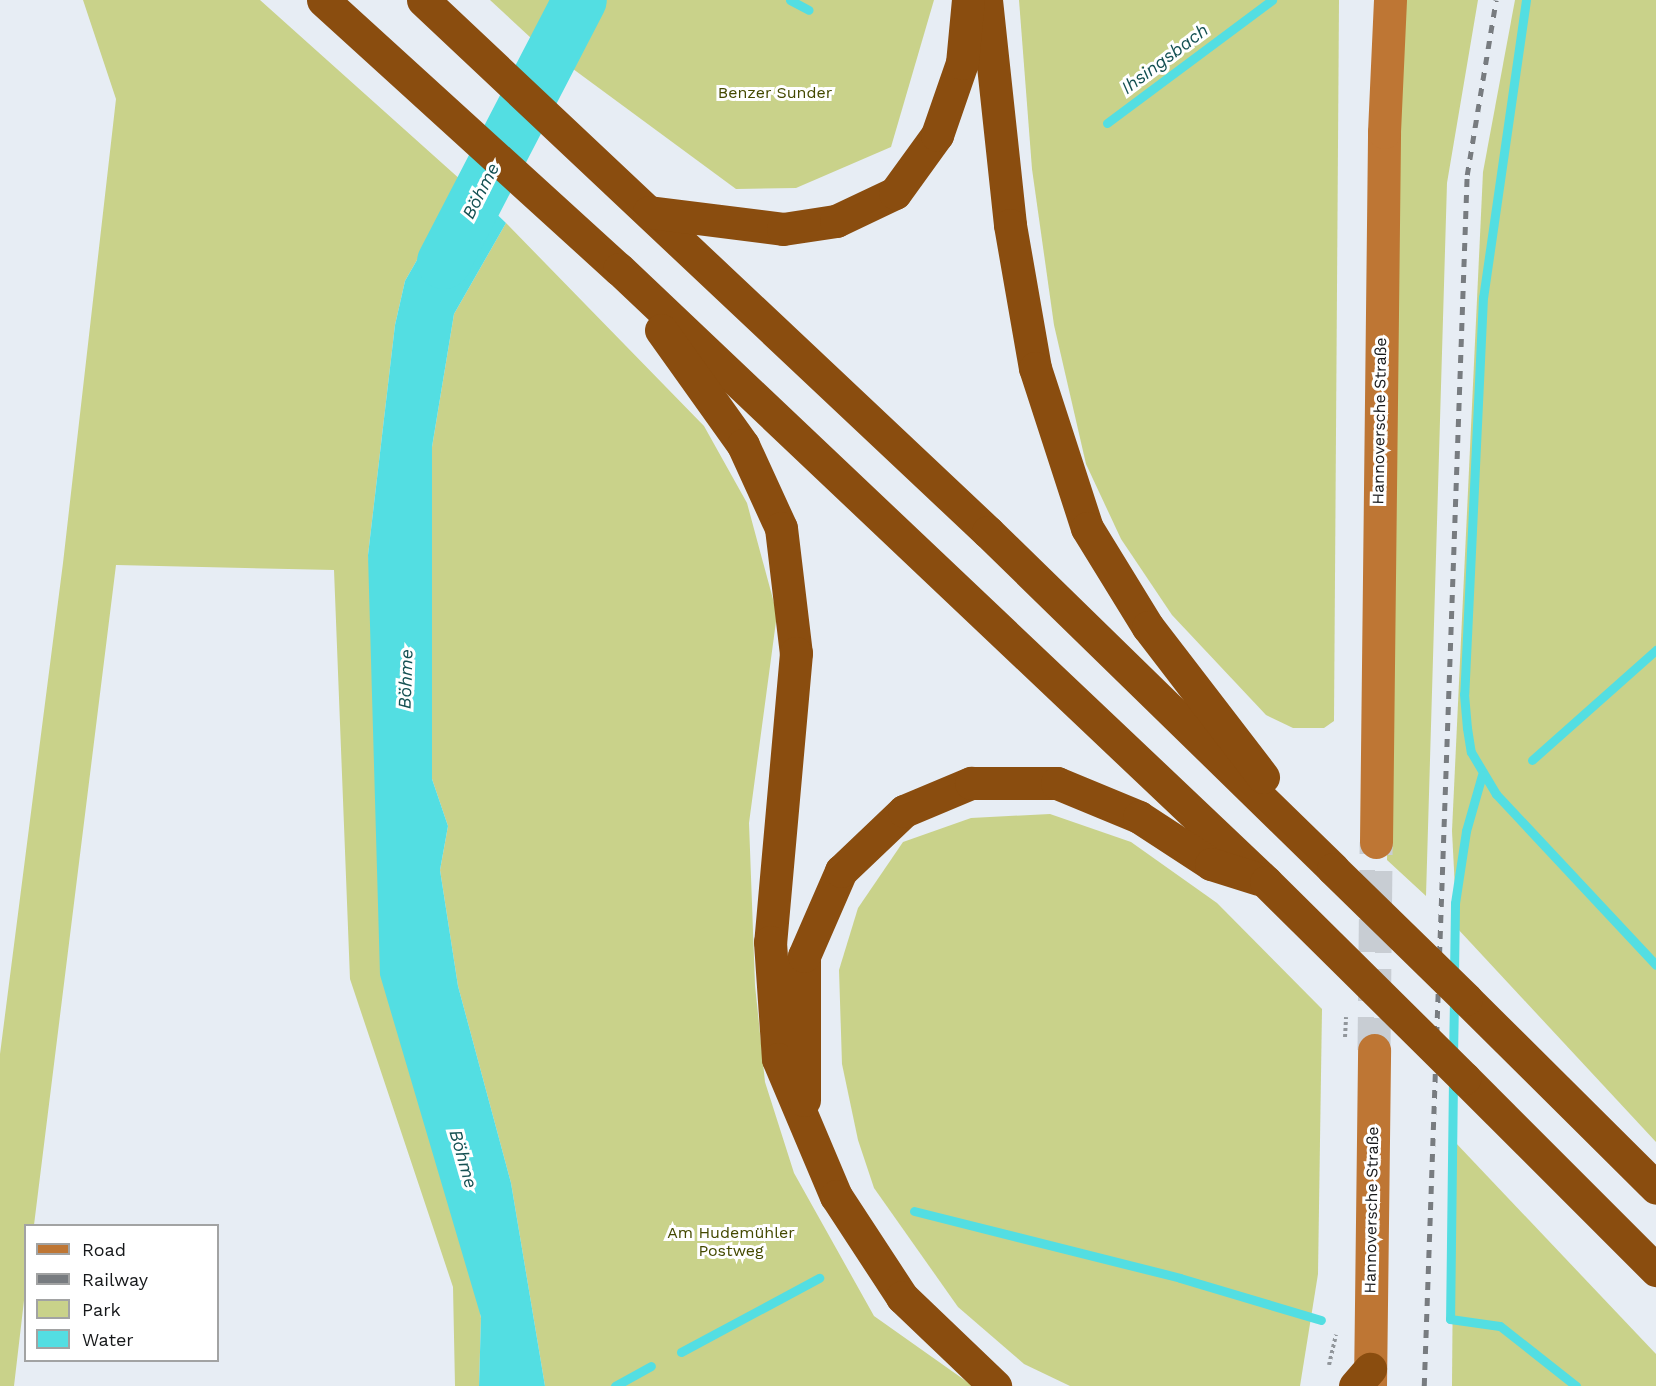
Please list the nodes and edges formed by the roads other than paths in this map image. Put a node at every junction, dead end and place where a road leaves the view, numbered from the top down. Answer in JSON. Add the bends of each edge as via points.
{"nodes":[{"id":1,"x":323,"y":0,"type":"edge"},
{"id":2,"x":423,"y":0,"type":"edge"},
{"id":3,"x":968,"y":0,"type":"edge"},
{"id":4,"x":986,"y":0,"type":"edge"},
{"id":5,"x":1390,"y":0,"type":"edge"},
{"id":6,"x":649,"y":212,"type":"junction"},
{"id":7,"x":619,"y":269,"type":"junction"},
{"id":8,"x":1376,"y":842,"type":"tunnel mouth"},
{"id":9,"x":1334,"y":869,"type":"junction"},
{"id":10,"x":1266,"y":882,"type":"junction"},
{"id":11,"x":1374,"y":1050,"type":"tunnel mouth"},
{"id":12,"x":805,"y":1116,"type":"junction"},
{"id":13,"x":1656,"y":1188,"type":"edge"},
{"id":14,"x":1656,"y":1270,"type":"edge"},
{"id":15,"x":1365,"y":1380,"type":"edge"},
{"id":16,"x":995,"y":1386,"type":"edge"}],
"edges":[{"from":1,"to":7,"type":"highway"},
{"from":2,"to":6,"type":"highway"},
{"from":3,"to":6,"type":"highway","via":[[962,63],[937,135],[895,193],[836,221],[783,229]]},
{"from":4,"to":9,"type":"highway","via":[[1010,225],[1035,368],[1087,528],[1148,627]]},
{"from":5,"to":8,"type":"main road","name":"Hannoversche Straße","via":[[1384,132]]},
{"from":6,"to":9,"type":"highway","via":[[988,532]]},
{"from":7,"to":10,"type":"highway"},
{"from":7,"to":12,"type":"highway","via":[[743,445],[781,528],[796,653],[771,931],[772,997],[778,1059]]},
{"from":9,"to":13,"type":"highway","bridge":true},
{"from":10,"to":12,"type":"highway","via":[[1211,864],[1139,817],[1057,783],[970,783],[904,811],[841,871],[804,956]]},
{"from":10,"to":14,"type":"highway","bridge":true},
{"from":11,"to":15,"type":"main road","name":"Hannoversche Straße"},
{"from":12,"to":16,"type":"highway","via":[[836,1196],[902,1298]]}]}
